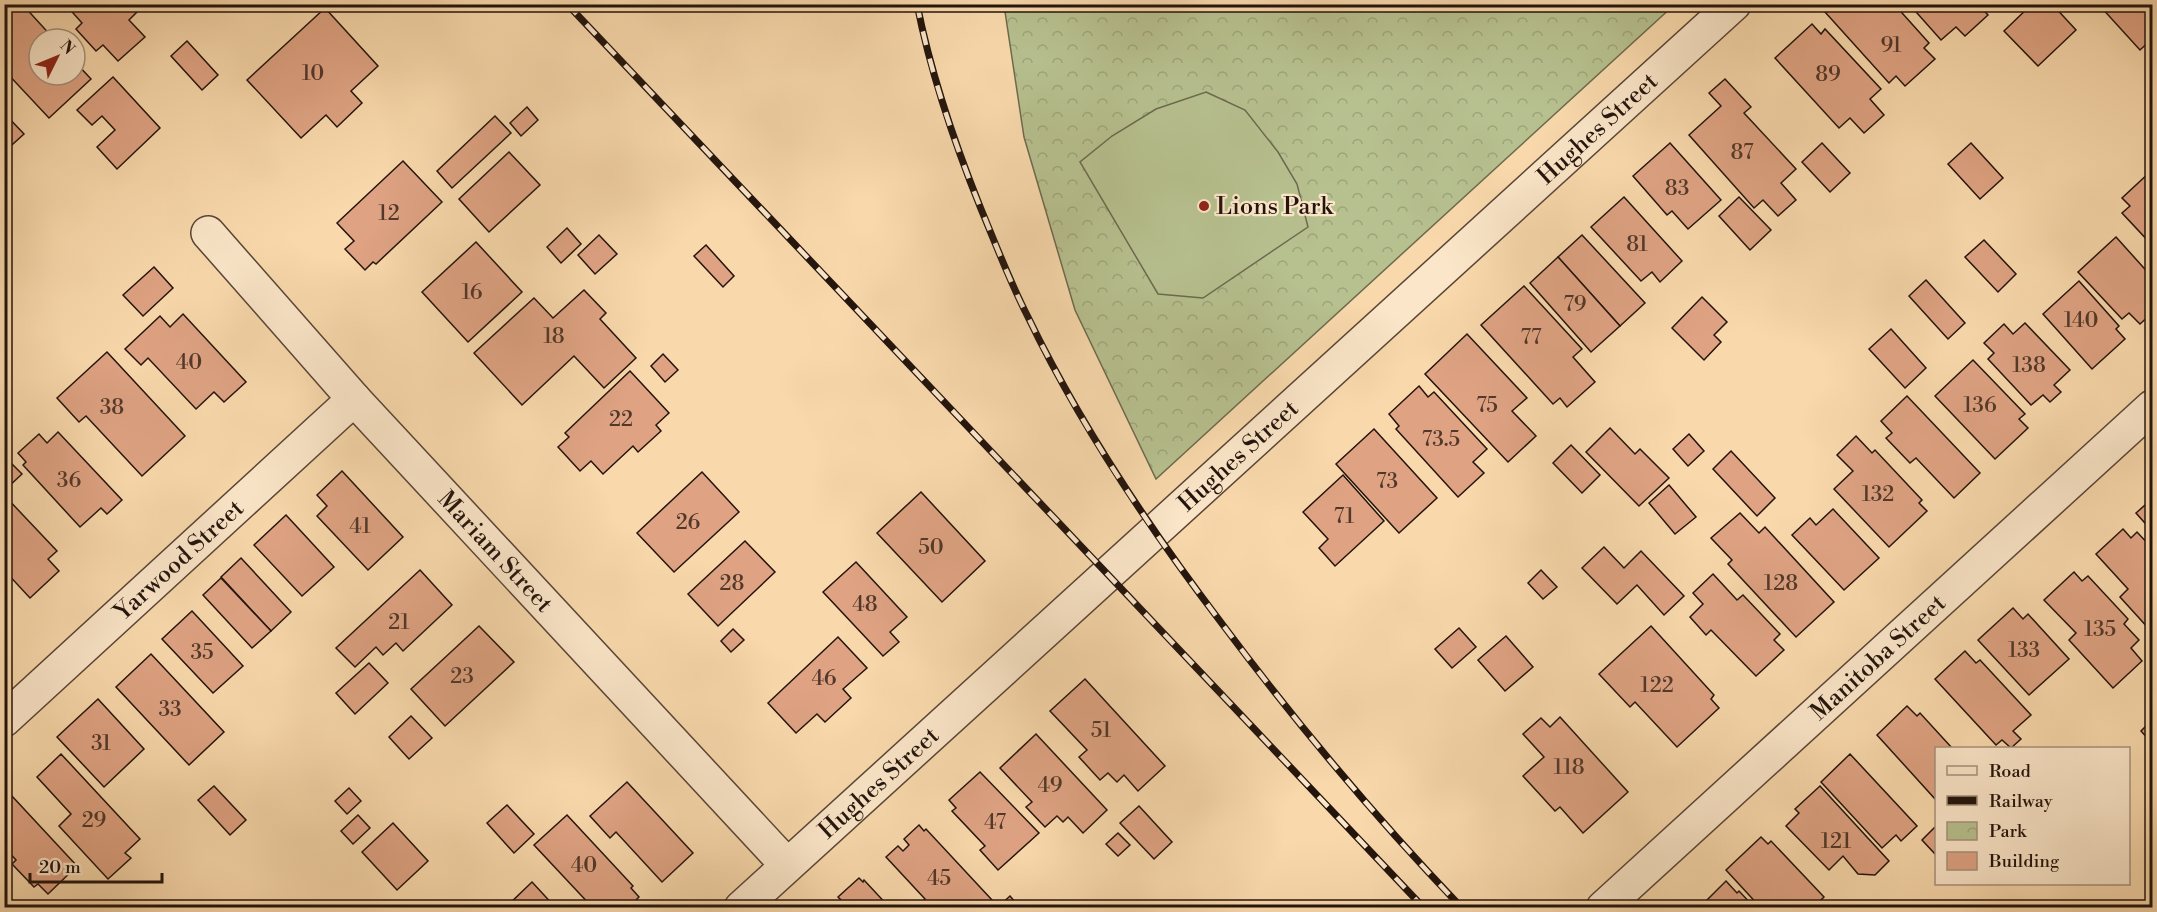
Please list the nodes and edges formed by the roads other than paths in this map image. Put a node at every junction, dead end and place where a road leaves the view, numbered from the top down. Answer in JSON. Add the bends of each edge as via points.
{"nodes":[{"id":1,"x":1734,"y":4,"type":"edge"},
{"id":2,"x":208,"y":233,"type":"dead end"},
{"id":3,"x":354,"y":399,"type":"junction"},
{"id":4,"x":2152,"y":407,"type":"edge"},
{"id":5,"x":4,"y":720,"type":"edge"},
{"id":6,"x":787,"y":865,"type":"junction"},
{"id":7,"x":741,"y":908,"type":"edge"},
{"id":8,"x":1603,"y":908,"type":"edge"}],
"edges":[{"from":1,"to":6,"type":"street","name":"Hughes Street"},
{"from":2,"to":3,"type":"street","name":"Mariam Street"},
{"from":3,"to":5,"type":"street","name":"Yarwood Street"},
{"from":3,"to":6,"type":"street","name":"Mariam Street"},
{"from":4,"to":8,"type":"street","name":"Manitoba Street"},
{"from":6,"to":7,"type":"street","name":"Hughes Street"}]}
